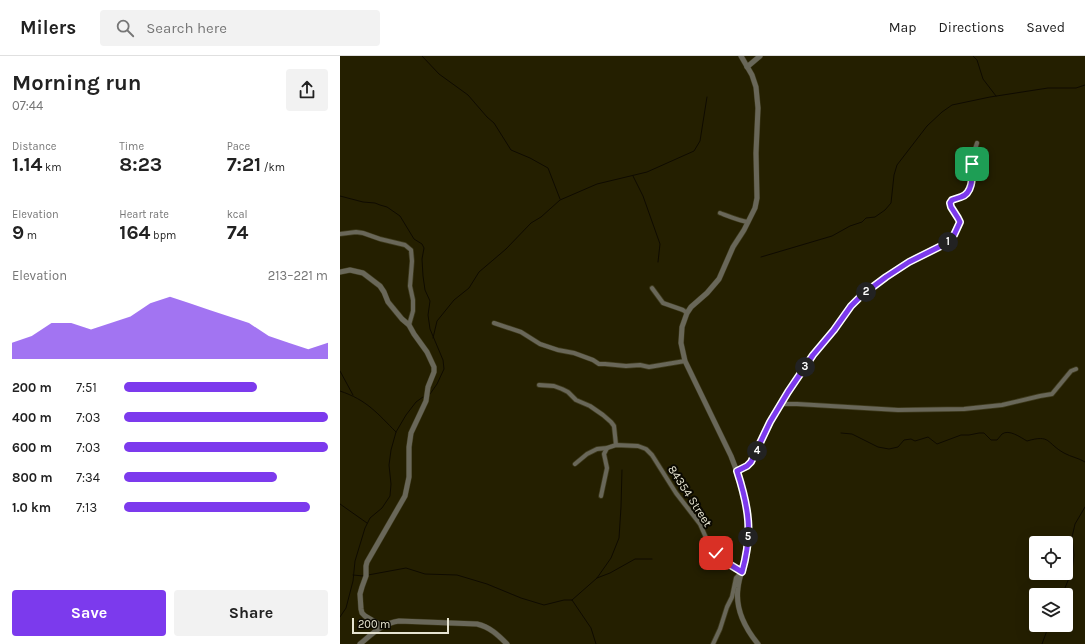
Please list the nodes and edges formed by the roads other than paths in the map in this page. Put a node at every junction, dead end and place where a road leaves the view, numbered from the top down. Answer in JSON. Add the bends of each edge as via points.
{"nodes":[{"id":1,"x":741,"y":56,"type":"edge"},
{"id":2,"x":760,"y":56,"type":"edge"},
{"id":3,"x":747,"y":67,"type":"junction"},
{"id":4,"x":977,"y":143,"type":"dead end"},
{"id":5,"x":720,"y":213,"type":"dead end"},
{"id":6,"x":748,"y":222,"type":"junction"},
{"id":7,"x":340,"y":234,"type":"edge"},
{"id":8,"x":340,"y":272,"type":"edge"},
{"id":9,"x":652,"y":288,"type":"dead end"},
{"id":10,"x":687,"y":313,"type":"junction"},
{"id":11,"x":494,"y":323,"type":"dead end"},
{"id":12,"x":409,"y":325,"type":"junction"},
{"id":13,"x":685,"y":361,"type":"junction"},
{"id":14,"x":1076,"y":369,"type":"dead end"},
{"id":15,"x":539,"y":385,"type":"dead end"},
{"id":16,"x":782,"y":404,"type":"junction"},
{"id":17,"x":616,"y":445,"type":"junction"},
{"id":18,"x":607,"y":448,"type":"junction"},
{"id":19,"x":575,"y":464,"type":"dead end"},
{"id":20,"x":737,"y":471,"type":"junction"},
{"id":21,"x":601,"y":496,"type":"dead end"},
{"id":22,"x":742,"y":572,"type":"junction"},
{"id":23,"x":382,"y":626,"type":"junction"},
{"id":24,"x":360,"y":644,"type":"edge"},
{"id":25,"x":507,"y":644,"type":"edge"},
{"id":26,"x":713,"y":644,"type":"edge"},
{"id":27,"x":758,"y":644,"type":"edge"}],
"edges":[{"from":1,"to":3,"type":"street"},
{"from":2,"to":3,"type":"street"},
{"from":3,"to":6,"type":"street","via":[[756,86],[758,108],[757,198],[756,208]]},
{"from":4,"to":16,"type":"street","via":[[970,189],[950,203],[960,222],[954,235],[945,244],[909,262],[862,295],[813,355]]},
{"from":5,"to":6,"type":"street"},
{"from":6,"to":10,"type":"street","via":[[733,247],[719,279]]},
{"from":7,"to":12,"type":"street","via":[[363,233],[405,245],[411,250],[410,286],[413,311]]},
{"from":8,"to":12,"type":"street","via":[[356,270],[371,278],[380,286],[395,311]]},
{"from":9,"to":10,"type":"street","via":[[663,303]]},
{"from":10,"to":13,"type":"street","via":[[682,327],[681,343]]},
{"from":11,"to":13,"type":"street","via":[[521,332],[540,344],[599,364],[649,367]]},
{"from":12,"to":23,"type":"street","via":[[431,359],[434,372],[426,401],[411,433],[405,496],[367,562],[366,576],[360,594],[362,613]]},
{"from":13,"to":20,"type":"street"},
{"from":14,"to":16,"type":"street","via":[[1052,394],[1002,405],[964,409],[898,410]]},
{"from":15,"to":17,"type":"street","via":[[562,389],[603,415],[614,426]]},
{"from":16,"to":20,"type":"street","via":[[770,422],[751,462]]},
{"from":17,"to":18,"type":"street"},
{"from":17,"to":22,"type":"street","name":"84354 Street","via":[[638,446],[649,451],[700,524],[716,553]]},
{"from":18,"to":19,"type":"street","via":[[597,449]]},
{"from":18,"to":21,"type":"street","via":[[604,454],[607,468]]},
{"from":20,"to":22,"type":"street","via":[[746,501],[749,528]]},
{"from":22,"to":26,"type":"street","via":[[736,578],[732,597]]},
{"from":22,"to":27,"type":"street","via":[[737,603],[750,634]]},
{"from":23,"to":24,"type":"street"},
{"from":23,"to":25,"type":"street","via":[[399,621],[476,624],[492,630]]}]}
